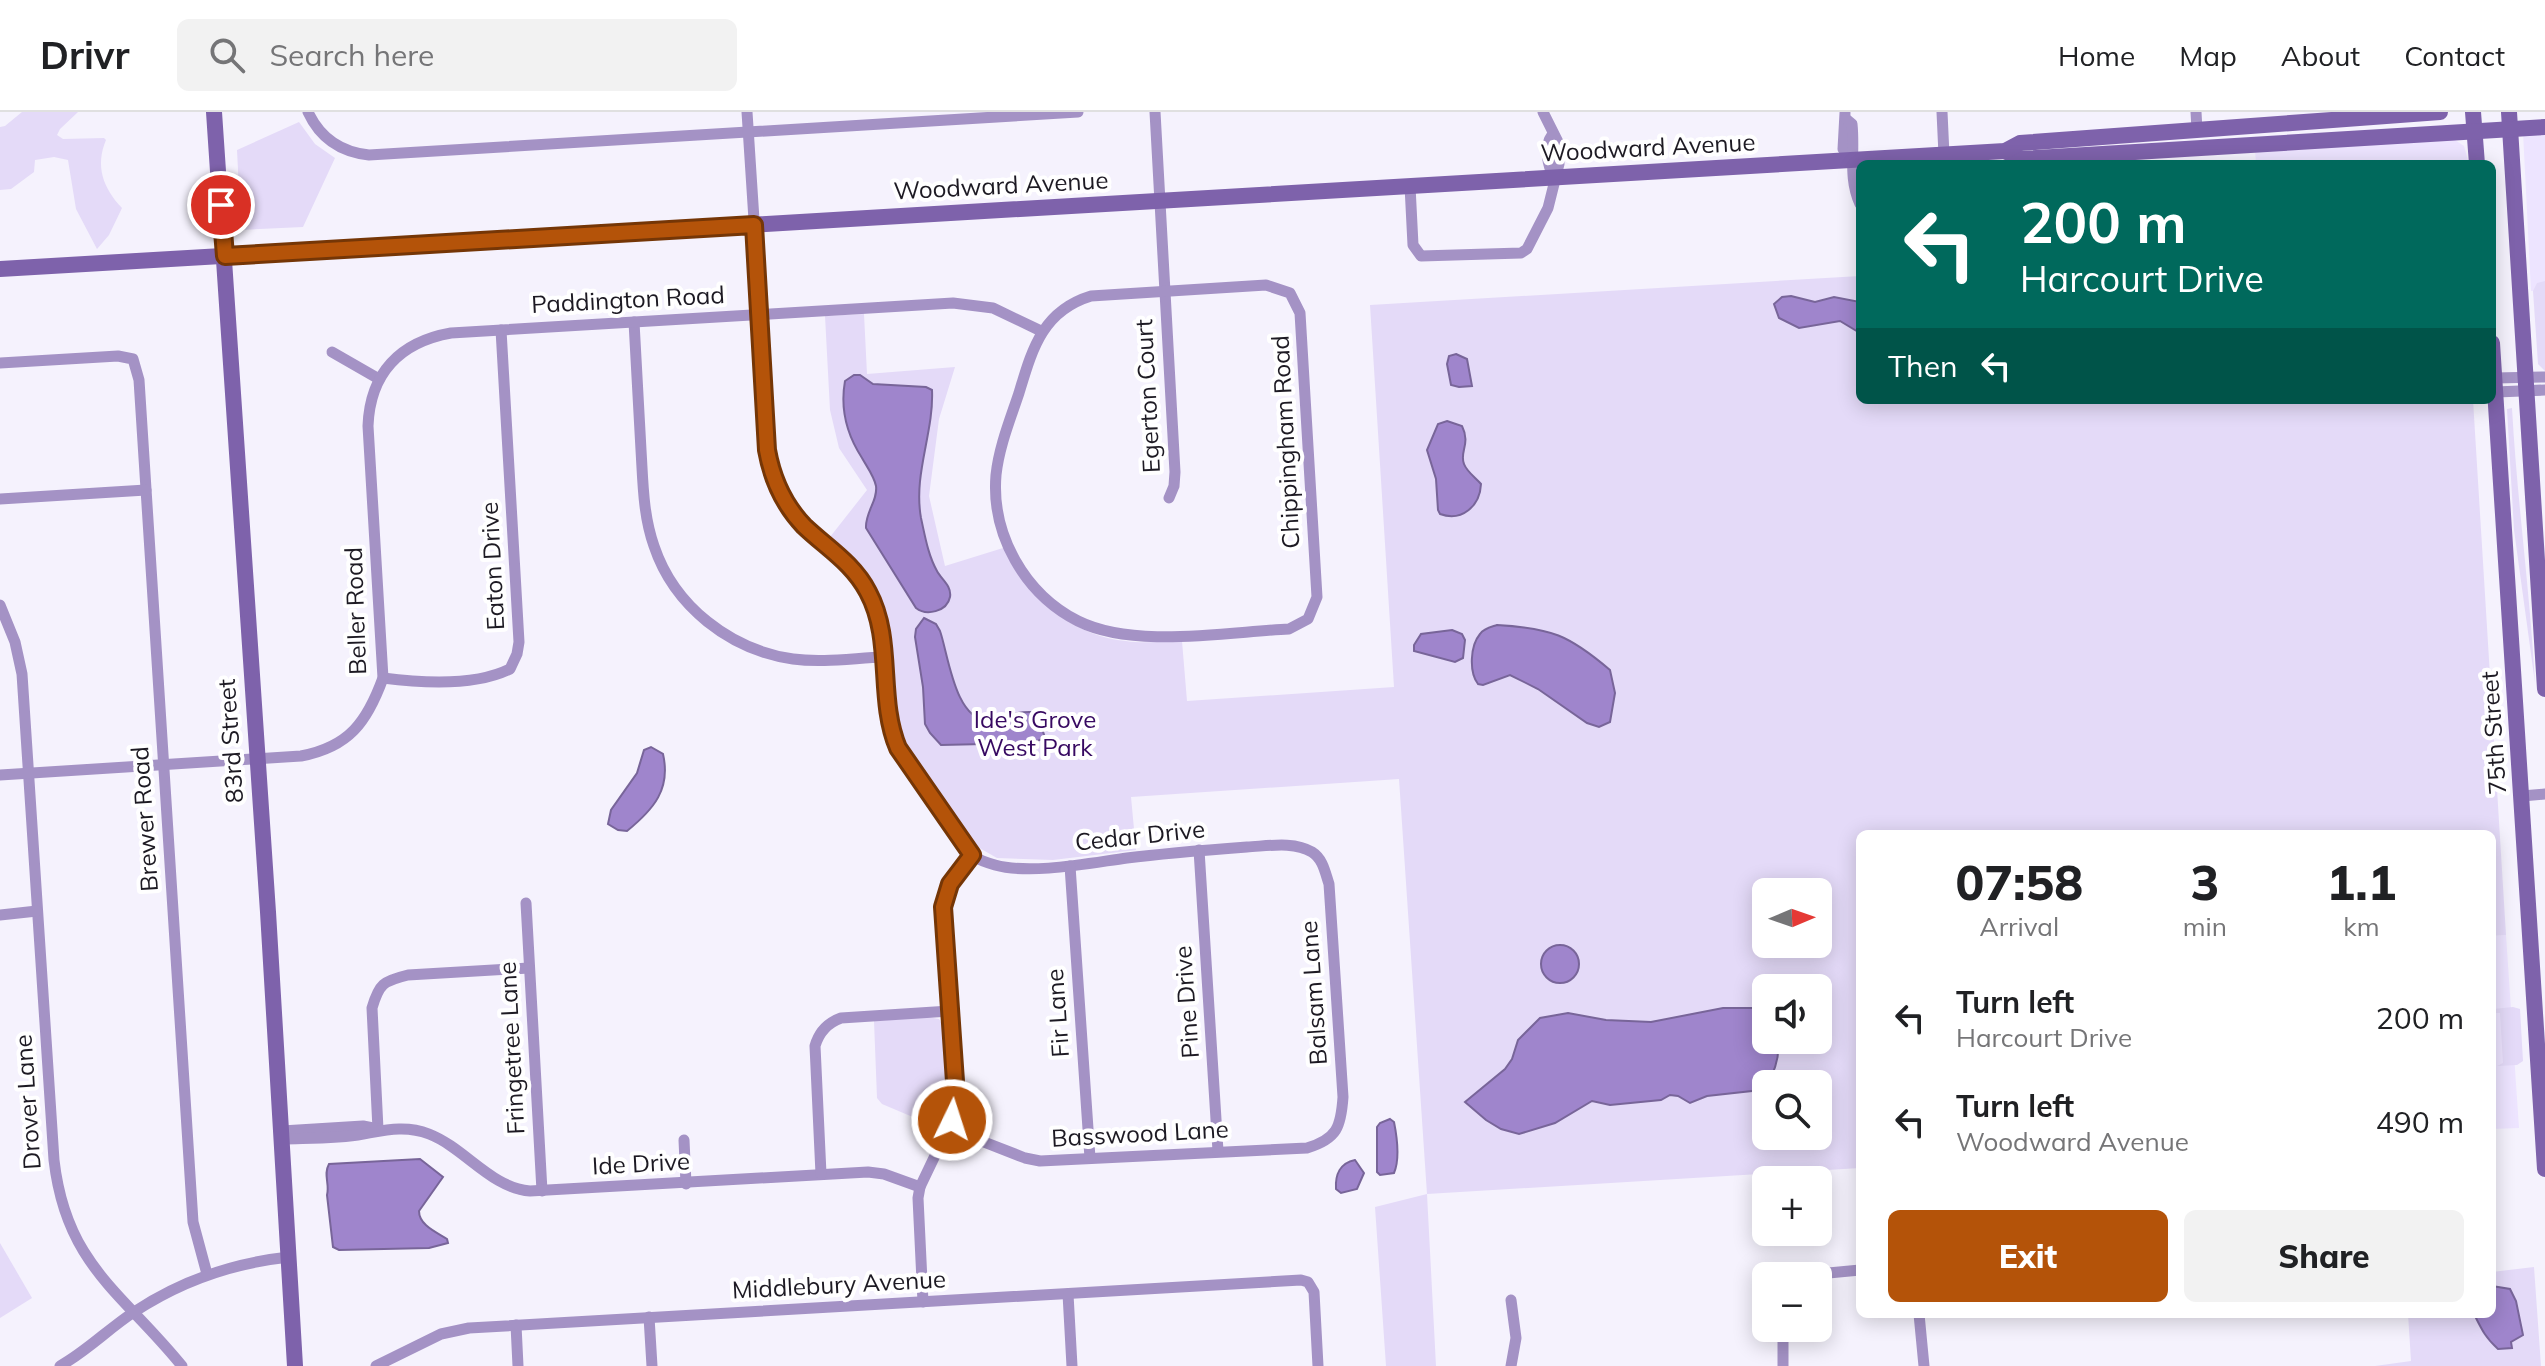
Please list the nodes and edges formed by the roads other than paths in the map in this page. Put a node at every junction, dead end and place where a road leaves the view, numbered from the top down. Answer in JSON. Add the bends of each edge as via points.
{"nodes":[{"id":1,"x":214,"y":112,"type":"edge"},
{"id":2,"x":308,"y":112,"type":"edge"},
{"id":3,"x":747,"y":112,"type":"edge"},
{"id":4,"x":1078,"y":112,"type":"edge"},
{"id":5,"x":1155,"y":112,"type":"edge"},
{"id":6,"x":1543,"y":112,"type":"edge"},
{"id":7,"x":1942,"y":112,"type":"edge"},
{"id":8,"x":2196,"y":112,"type":"edge"},
{"id":9,"x":2440,"y":112,"type":"edge"},
{"id":10,"x":2473,"y":112,"type":"edge"},
{"id":11,"x":2509,"y":112,"type":"edge"},
{"id":12,"x":1846,"y":115,"type":"edge"},
{"id":13,"x":2545,"y":127,"type":"edge"},
{"id":14,"x":2509,"y":129,"type":"junction"},
{"id":15,"x":2197,"y":130,"type":"junction"},
{"id":16,"x":749,"y":132,"type":"junction"},
{"id":17,"x":2475,"y":132,"type":"junction"},
{"id":18,"x":2005,"y":151,"type":"junction"},
{"id":19,"x":1944,"y":155,"type":"junction"},
{"id":20,"x":1970,"y":159,"type":"edge"},
{"id":21,"x":1867,"y":160,"type":"edge"},
{"id":22,"x":2027,"y":160,"type":"edge"},
{"id":23,"x":2057,"y":160,"type":"edge"},
{"id":24,"x":2477,"y":160,"type":"edge"},
{"id":25,"x":1852,"y":161,"type":"junction"},
{"id":26,"x":1856,"y":161,"type":"edge"},
{"id":27,"x":1554,"y":178,"type":"junction"},
{"id":28,"x":1410,"y":186,"type":"junction"},
{"id":29,"x":1856,"y":194,"type":"edge"},
{"id":30,"x":1160,"y":201,"type":"junction"},
{"id":31,"x":754,"y":225,"type":"junction"},
{"id":32,"x":225,"y":256,"type":"junction"},
{"id":33,"x":0,"y":269,"type":"edge"},
{"id":34,"x":1165,"y":291,"type":"junction"},
{"id":35,"x":760,"y":314,"type":"junction"},
{"id":36,"x":634,"y":322,"type":"junction"},
{"id":37,"x":501,"y":330,"type":"junction"},
{"id":38,"x":1041,"y":331,"type":"junction"},
{"id":39,"x":332,"y":352,"type":"dead end"},
{"id":40,"x":0,"y":363,"type":"edge"},
{"id":41,"x":2545,"y":377,"type":"edge"},
{"id":42,"x":379,"y":379,"type":"junction"},
{"id":43,"x":2526,"y":384,"type":"junction"},
{"id":44,"x":2496,"y":385,"type":"edge"},
{"id":45,"x":2545,"y":390,"type":"edge"},
{"id":46,"x":2496,"y":400,"type":"edge"},
{"id":47,"x":146,"y":490,"type":"junction"},
{"id":48,"x":1169,"y":498,"type":"dead end"},
{"id":49,"x":0,"y":499,"type":"edge"},
{"id":50,"x":0,"y":605,"type":"edge"},
{"id":51,"x":884,"y":657,"type":"junction"},
{"id":52,"x":383,"y":678,"type":"junction"},
{"id":53,"x":2545,"y":689,"type":"edge"},
{"id":54,"x":256,"y":759,"type":"junction"},
{"id":55,"x":163,"y":765,"type":"junction"},
{"id":56,"x":28,"y":773,"type":"junction"},
{"id":57,"x":0,"y":775,"type":"edge"},
{"id":58,"x":2545,"y":794,"type":"edge"},
{"id":59,"x":2522,"y":796,"type":"junction"},
{"id":60,"x":1199,"y":850,"type":"junction"},
{"id":61,"x":1314,"y":853,"type":"joint"},
{"id":62,"x":972,"y":855,"type":"junction"},
{"id":63,"x":1070,"y":866,"type":"junction"},
{"id":64,"x":526,"y":903,"type":"dead end"},
{"id":65,"x":37,"y":911,"type":"junction"},
{"id":66,"x":0,"y":915,"type":"edge"},
{"id":67,"x":529,"y":968,"type":"junction"},
{"id":68,"x":950,"y":1011,"type":"junction"},
{"id":69,"x":948,"y":1128,"type":"junction"},
{"id":70,"x":378,"y":1129,"type":"junction"},
{"id":71,"x":1335,"y":1132,"type":"joint"},
{"id":72,"x":282,"y":1135,"type":"junction"},
{"id":73,"x":684,"y":1140,"type":"dead end"},
{"id":74,"x":1218,"y":1151,"type":"junction"},
{"id":75,"x":1090,"y":1158,"type":"junction"},
{"id":76,"x":2545,"y":1169,"type":"edge"},
{"id":77,"x":821,"y":1174,"type":"junction"},
{"id":78,"x":686,"y":1184,"type":"junction"},
{"id":79,"x":920,"y":1187,"type":"junction"},
{"id":80,"x":542,"y":1191,"type":"junction"},
{"id":81,"x":289,"y":1257,"type":"junction"},
{"id":82,"x":1856,"y":1270,"type":"edge"},
{"id":83,"x":1832,"y":1273,"type":"edge"},
{"id":84,"x":207,"y":1274,"type":"junction"},
{"id":85,"x":1068,"y":1294,"type":"junction"},
{"id":86,"x":1511,"y":1300,"type":"dead end"},
{"id":87,"x":923,"y":1302,"type":"junction"},
{"id":88,"x":133,"y":1313,"type":"junction"},
{"id":89,"x":649,"y":1317,"type":"junction"},
{"id":90,"x":1919,"y":1318,"type":"edge"},
{"id":91,"x":516,"y":1325,"type":"junction"},
{"id":92,"x":1783,"y":1342,"type":"edge"},
{"id":93,"x":381,"y":1365,"type":"edge"},
{"id":94,"x":60,"y":1366,"type":"edge"},
{"id":95,"x":182,"y":1366,"type":"edge"},
{"id":96,"x":295,"y":1366,"type":"edge"},
{"id":97,"x":518,"y":1366,"type":"edge"},
{"id":98,"x":652,"y":1366,"type":"edge"},
{"id":99,"x":1072,"y":1366,"type":"edge"},
{"id":100,"x":1318,"y":1366,"type":"edge"},
{"id":101,"x":1511,"y":1366,"type":"edge"},
{"id":102,"x":1783,"y":1366,"type":"edge"},
{"id":103,"x":1924,"y":1366,"type":"edge"}],
"edges":[{"from":1,"to":32,"type":"main road","name":"83rd Street"},
{"from":2,"to":16,"type":"street","via":[[323,137],[350,152],[369,155]]},
{"from":3,"to":16,"type":"street"},
{"from":4,"to":16,"type":"street"},
{"from":5,"to":30,"type":"street","name":"Egerton Court"},
{"from":6,"to":27,"type":"street","via":[[1552,135],[1548,165]]},
{"from":7,"to":19,"type":"street"},
{"from":8,"to":15,"type":"street"},
{"from":9,"to":15,"type":"main road","name":"Woodward Avenue"},
{"from":10,"to":17,"type":"main road"},
{"from":11,"to":14,"type":"main road"},
{"from":12,"to":25,"type":"street","via":[[1852,124]]},
{"from":13,"to":14,"type":"main road","name":"Woodward Avenue"},
{"from":14,"to":17,"type":"main road","name":"Woodward Avenue"},
{"from":14,"to":43,"type":"main road"},
{"from":15,"to":18,"type":"main road","name":"Woodward Avenue","via":[[2020,143]]},
{"from":16,"to":31,"type":"street"},
{"from":17,"to":23,"type":"main road","name":"Woodward Avenue"},
{"from":17,"to":24,"type":"main road"},
{"from":18,"to":20,"type":"main road","name":"Woodward Avenue"},
{"from":18,"to":22,"type":"main road","name":"Woodward Avenue"},
{"from":19,"to":20,"type":"main road","name":"Woodward Avenue"},
{"from":19,"to":21,"type":"main road","name":"Woodward Avenue"},
{"from":25,"to":26,"type":"main road","name":"Woodward Avenue"},
{"from":25,"to":27,"type":"main road","name":"Woodward Avenue"},
{"from":25,"to":29,"type":"street"},
{"from":27,"to":28,"type":"main road","name":"Woodward Avenue"},
{"from":27,"to":28,"type":"street","via":[[1548,208],[1521,253],[1421,256],[1413,245]]},
{"from":28,"to":30,"type":"main road","name":"Woodward Avenue"},
{"from":30,"to":31,"type":"main road","name":"Woodward Avenue"},
{"from":30,"to":34,"type":"street","name":"Egerton Court"},
{"from":31,"to":32,"type":"main road","name":"Woodward Avenue"},
{"from":31,"to":35,"type":"street"},
{"from":32,"to":33,"type":"main road","name":"Woodward Avenue"},
{"from":32,"to":54,"type":"main road","name":"83rd Street"},
{"from":34,"to":38,"type":"street","via":[[1082,299]]},
{"from":34,"to":38,"type":"street","name":"Chippingham Road","via":[[1274,286],[1290,293],[1300,313],[1317,597],[1308,619],[1289,629],[1133,637],[1079,621],[1035,588],[1005,539],[996,479]]},
{"from":34,"to":48,"type":"street","name":"Egerton Court","via":[[1175,472]]},
{"from":35,"to":36,"type":"street","name":"Paddington Road"},
{"from":35,"to":38,"type":"street","name":"Paddington Road","via":[[969,303],[1008,313]]},
{"from":35,"to":51,"type":"street","via":[[767,450],[773,474],[804,525],[846,560],[863,583],[880,622]]},
{"from":36,"to":37,"type":"street","name":"Paddington Road"},
{"from":36,"to":51,"type":"street","via":[[645,513],[659,559],[683,598],[725,634],[761,652],[814,660]]},
{"from":37,"to":42,"type":"street","name":"Paddington Road","via":[[428,338],[385,367]]},
{"from":37,"to":52,"type":"street","name":"Eaton Drive","via":[[517,654],[510,669],[488,678]]},
{"from":39,"to":42,"type":"street"},
{"from":40,"to":47,"type":"street","name":"Brewer Road","via":[[133,359]]},
{"from":41,"to":43,"type":"street"},
{"from":42,"to":52,"type":"street","name":"Beller Road","via":[[368,426]]},
{"from":43,"to":44,"type":"street"},
{"from":43,"to":45,"type":"street"},
{"from":43,"to":53,"type":"main road"},
{"from":46,"to":59,"type":"main road","name":"75th Street"},
{"from":47,"to":49,"type":"street"},
{"from":47,"to":55,"type":"street","name":"Brewer Road"},
{"from":50,"to":56,"type":"street","name":"Drover Lane","via":[[20,664]]},
{"from":51,"to":62,"type":"street","via":[[888,713],[898,748]]},
{"from":52,"to":54,"type":"street","name":"Beller Road","via":[[361,724],[340,743],[313,754]]},
{"from":54,"to":55,"type":"street","name":"Beller Road"},
{"from":54,"to":72,"type":"main road","name":"83rd Street"},
{"from":55,"to":56,"type":"street","name":"Beller Road"},
{"from":55,"to":84,"type":"street","name":"Brewer Road","via":[[193,1222]]},
{"from":56,"to":57,"type":"street","name":"Beller Road"},
{"from":56,"to":65,"type":"street","name":"Drover Lane"},
{"from":58,"to":59,"type":"street"},
{"from":59,"to":76,"type":"main road","name":"75th Street"},
{"from":60,"to":61,"type":"street","name":"Cedar Drive","via":[[1281,845]]},
{"from":60,"to":63,"type":"street","name":"Cedar Drive"},
{"from":60,"to":74,"type":"street","name":"Pine Drive"},
{"from":61,"to":71,"type":"street","name":"Balsam Lane","via":[[1329,884],[1343,1097]]},
{"from":62,"to":63,"type":"street","name":"Cedar Drive","via":[[1004,867]]},
{"from":62,"to":68,"type":"street","via":[[944,897]]},
{"from":63,"to":75,"type":"street","name":"Fir Lane"},
{"from":64,"to":67,"type":"street","name":"Fringetree Lane"},
{"from":65,"to":66,"type":"street"},
{"from":65,"to":88,"type":"street","name":"Drover Lane","via":[[60,1201],[93,1268]]},
{"from":67,"to":70,"type":"street","via":[[408,975],[388,979],[377,990],[372,1008]]},
{"from":67,"to":80,"type":"street","name":"Fringetree Lane"},
{"from":68,"to":69,"type":"street","via":[[956,1096]]},
{"from":68,"to":77,"type":"street","via":[[841,1018],[818,1036]]},
{"from":69,"to":75,"type":"street","name":"Basswood Lane","via":[[1025,1158]]},
{"from":69,"to":79,"type":"street"},
{"from":70,"to":72,"type":"street","name":"Ide Drive","via":[[364,1134]]},
{"from":70,"to":80,"type":"street","name":"Ide Drive","via":[[429,1133],[512,1188]]},
{"from":71,"to":74,"type":"street","name":"Basswood Lane","via":[[1325,1143],[1307,1148]]},
{"from":72,"to":81,"type":"main road","name":"83rd Street"},
{"from":73,"to":78,"type":"street"},
{"from":74,"to":75,"type":"street","name":"Basswood Lane"},
{"from":77,"to":78,"type":"street","name":"Ide Drive"},
{"from":77,"to":79,"type":"street","name":"Ide Drive","via":[[884,1174]]},
{"from":78,"to":80,"type":"street","name":"Ide Drive"},
{"from":79,"to":87,"type":"street"},
{"from":81,"to":84,"type":"street"},
{"from":81,"to":96,"type":"main road","name":"83rd Street"},
{"from":82,"to":83,"type":"street"},
{"from":84,"to":88,"type":"street"},
{"from":85,"to":87,"type":"street","name":"Middlebury Avenue"},
{"from":85,"to":99,"type":"street"},
{"from":85,"to":100,"type":"street","name":"Middlebury Avenue","via":[[1301,1280],[1311,1285],[1315,1296]]},
{"from":86,"to":101,"type":"street","via":[[1516,1332]]},
{"from":87,"to":89,"type":"street","name":"Middlebury Avenue"},
{"from":88,"to":94,"type":"street"},
{"from":88,"to":95,"type":"street","name":"Drover Lane"},
{"from":89,"to":91,"type":"street","name":"Middlebury Avenue"},
{"from":89,"to":98,"type":"street"},
{"from":90,"to":103,"type":"street"},
{"from":91,"to":93,"type":"street","name":"Middlebury Avenue","via":[[450,1332]]},
{"from":91,"to":97,"type":"street"},
{"from":92,"to":102,"type":"street"}]}
